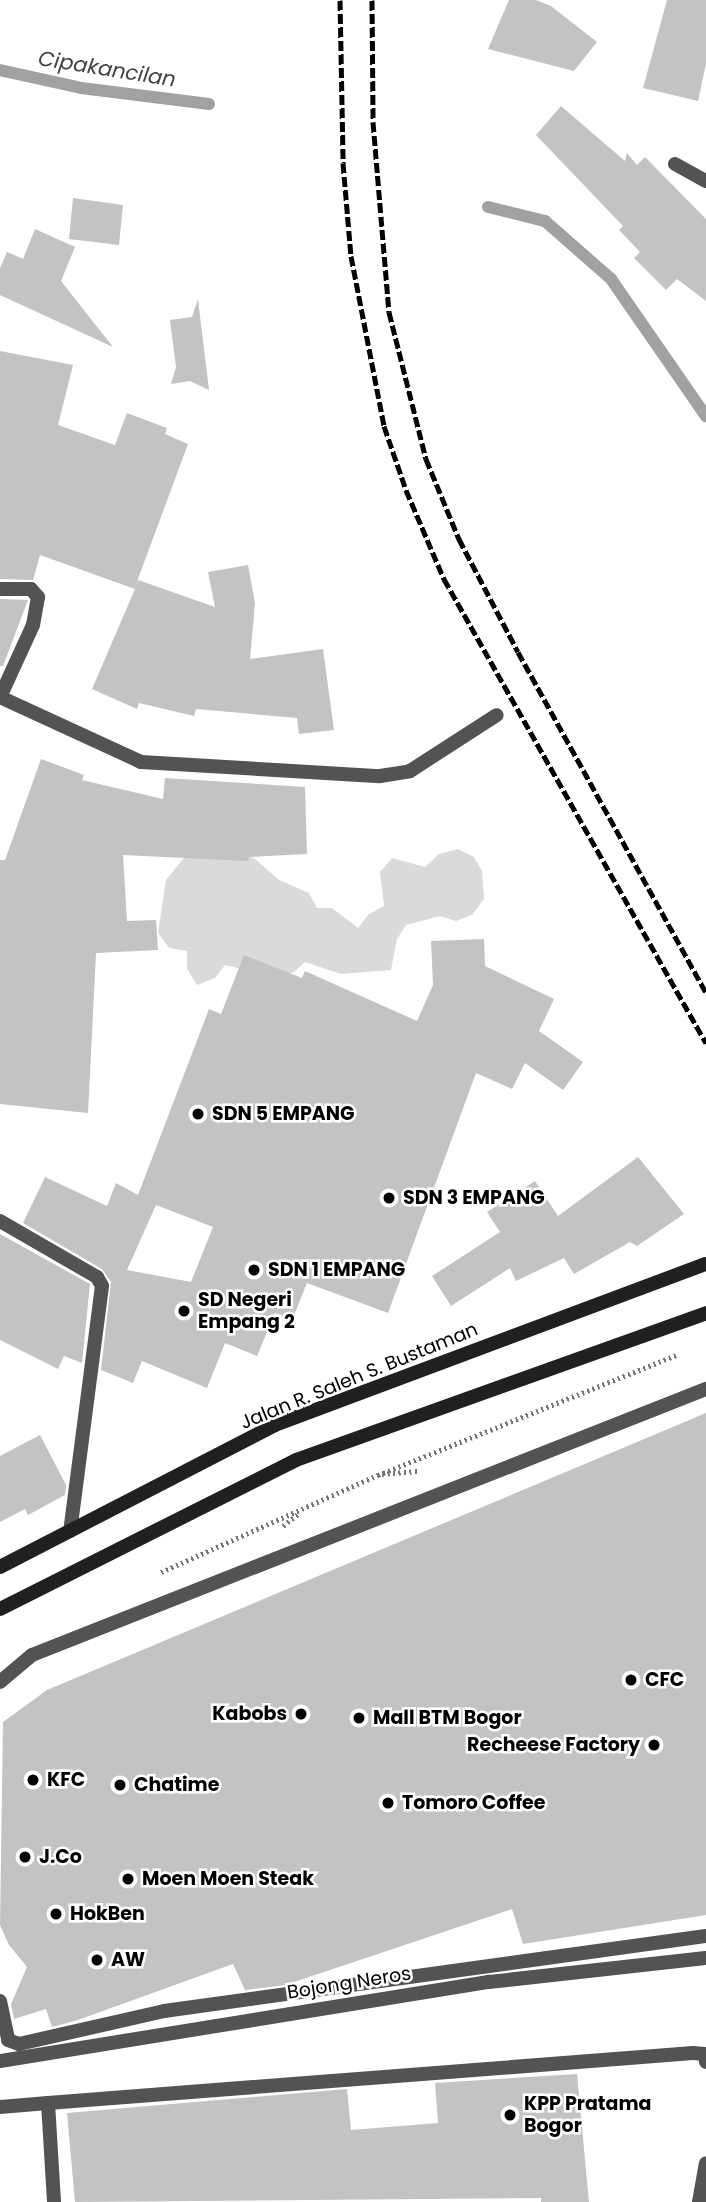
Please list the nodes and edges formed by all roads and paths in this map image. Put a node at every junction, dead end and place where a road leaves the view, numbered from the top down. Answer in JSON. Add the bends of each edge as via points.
{"nodes":[{"id":1,"x":675,"y":164,"type":"dead end"},
{"id":2,"x":706,"y":181,"type":"edge"},
{"id":3,"x":0,"y":589,"type":"edge"},
{"id":4,"x":0,"y":697,"type":"edge"},
{"id":5,"x":498,"y":715,"type":"dead end"},
{"id":6,"x":0,"y":1221,"type":"edge"},
{"id":7,"x":706,"y":1264,"type":"edge"},
{"id":8,"x":706,"y":1313,"type":"edge"},
{"id":9,"x":693,"y":1349,"type":"dead end"},
{"id":10,"x":706,"y":1389,"type":"edge"},
{"id":11,"x":70,"y":1531,"type":"junction"},
{"id":12,"x":0,"y":1567,"type":"edge"},
{"id":13,"x":158,"y":1573,"type":"dead end"},
{"id":14,"x":0,"y":1609,"type":"edge"},
{"id":15,"x":0,"y":1682,"type":"edge"},
{"id":16,"x":706,"y":1936,"type":"edge"},
{"id":17,"x":706,"y":1958,"type":"edge"},
{"id":18,"x":0,"y":2001,"type":"edge"},
{"id":19,"x":0,"y":2061,"type":"edge"},
{"id":20,"x":706,"y":2062,"type":"edge"},
{"id":21,"x":48,"y":2103,"type":"junction"},
{"id":22,"x":0,"y":2107,"type":"edge"},
{"id":23,"x":706,"y":2164,"type":"edge"},
{"id":24,"x":54,"y":2202,"type":"edge"},
{"id":25,"x":699,"y":2202,"type":"edge"}],
"edges":[{"from":1,"to":2,"type":"street"},
{"from":3,"to":4,"type":"street","via":[[31,589],[38,597],[33,625]]},
{"from":4,"to":5,"type":"street","via":[[141,762],[369,775],[410,771]]},
{"from":6,"to":11,"type":"street","via":[[97,1277],[102,1286]]},
{"from":7,"to":11,"type":"main road","name":"Jalan R. Saleh S. Bustaman","via":[[275,1426]]},
{"from":8,"to":14,"type":"main road","via":[[296,1460]]},
{"from":9,"to":13,"type":"path","via":[[378,1475]]},
{"from":10,"to":15,"type":"street","via":[[32,1655]]},
{"from":11,"to":12,"type":"main road","name":"Jalan R. Saleh S. Bustaman"},
{"from":16,"to":18,"type":"street","via":[[164,2011],[19,2044],[8,2040]]},
{"from":17,"to":19,"type":"street","name":"Bojong Neros","via":[[489,1982]]},
{"from":20,"to":21,"type":"street","via":[[705,2054],[693,2053]]},
{"from":21,"to":22,"type":"street"},
{"from":21,"to":24,"type":"street"},
{"from":23,"to":25,"type":"street"}]}
